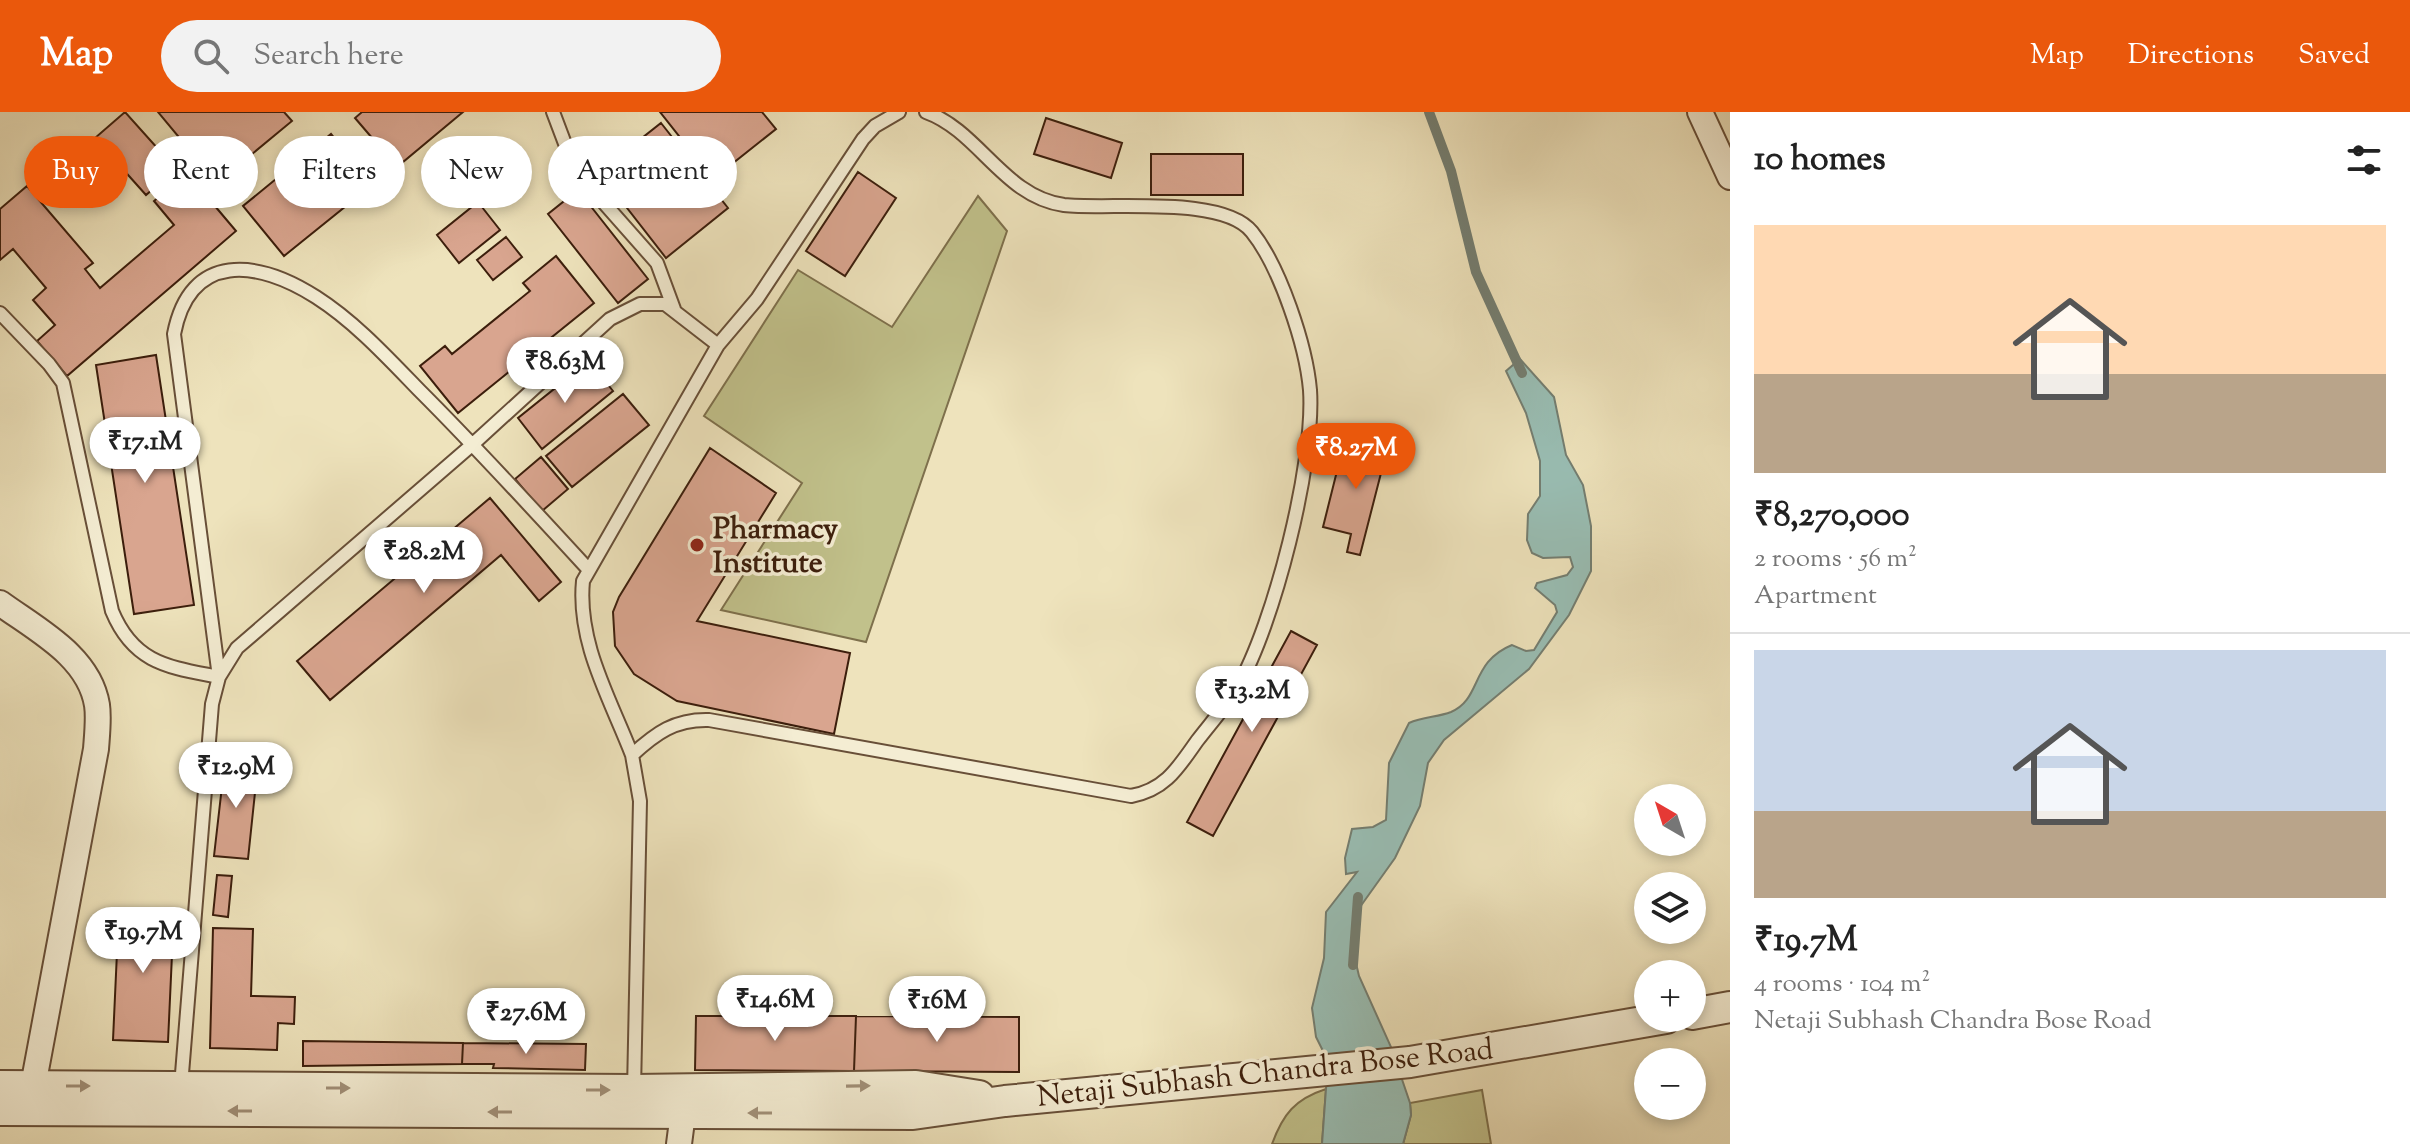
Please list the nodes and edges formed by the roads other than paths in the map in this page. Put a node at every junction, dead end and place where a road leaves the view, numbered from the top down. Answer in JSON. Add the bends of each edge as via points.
{"nodes":[{"id":1,"x":553,"y":112,"type":"edge"},
{"id":2,"x":899,"y":112,"type":"edge"},
{"id":3,"x":926,"y":112,"type":"edge"},
{"id":4,"x":1700,"y":112,"type":"edge"},
{"id":5,"x":1730,"y":177,"type":"edge"},
{"id":6,"x":674,"y":309,"type":"junction"},
{"id":7,"x":0,"y":313,"type":"edge"},
{"id":8,"x":718,"y":345,"type":"junction"},
{"id":9,"x":473,"y":444,"type":"junction"},
{"id":10,"x":588,"y":569,"type":"junction"},
{"id":11,"x":0,"y":603,"type":"edge"},
{"id":12,"x":219,"y":677,"type":"junction"},
{"id":13,"x":632,"y":755,"type":"junction"},
{"id":14,"x":1730,"y":1007,"type":"edge"},
{"id":15,"x":1706,"y":1011,"type":"edge"},
{"id":16,"x":1634,"y":1024,"type":"edge"},
{"id":17,"x":0,"y":1086,"type":"edge"},
{"id":18,"x":33,"y":1086,"type":"junction"},
{"id":19,"x":181,"y":1086,"type":"junction"},
{"id":20,"x":634,"y":1090,"type":"junction"},
{"id":21,"x":1005,"y":1101,"type":"junction"},
{"id":22,"x":0,"y":1110,"type":"edge"},
{"id":23,"x":683,"y":1113,"type":"junction"},
{"id":24,"x":679,"y":1144,"type":"edge"}],
"edges":[{"from":1,"to":6,"type":"lane","via":[[589,186],[657,263]]},
{"from":2,"to":8,"type":"lane","via":[[863,139],[757,299]]},
{"from":3,"to":13,"type":"lane","via":[[1037,198],[1063,204],[1202,210],[1231,217],[1250,229],[1267,255],[1301,348],[1310,390],[1307,440],[1269,615],[1237,687],[1168,781],[1150,793],[1131,796],[709,720],[670,725]]},
{"from":4,"to":5,"type":"street"},
{"from":6,"to":8,"type":"lane"},
{"from":6,"to":9,"type":"lane","via":[[640,304],[610,319]]},
{"from":7,"to":12,"type":"lane","via":[[49,364],[66,391],[102,572],[119,627],[137,649],[162,665]]},
{"from":8,"to":10,"type":"lane"},
{"from":9,"to":10,"type":"lane"},
{"from":9,"to":12,"type":"lane","via":[[246,638]]},
{"from":9,"to":12,"type":"lane","via":[[373,343],[315,296],[258,272],[221,270],[204,278],[184,303],[174,334]]},
{"from":10,"to":13,"type":"lane","via":[[580,611],[583,627]]},
{"from":11,"to":18,"type":"street","via":[[67,652],[90,680],[98,706],[96,749]]},
{"from":12,"to":19,"type":"lane","via":[[212,704]]},
{"from":13,"to":20,"type":"lane","via":[[640,801]]},
{"from":14,"to":15,"type":"street"},
{"from":16,"to":21,"type":"street","name":"Netaji Subhash Chandra Bose Road","via":[[1410,1062]]},
{"from":17,"to":18,"type":"street","name":"Netaji Subhash Chandra Bose Road"},
{"from":18,"to":19,"type":"street","name":"Netaji Subhash Chandra Bose Road","one_way":true},
{"from":19,"to":20,"type":"street","name":"Netaji Subhash Chandra Bose Road","one_way":true},
{"from":20,"to":21,"type":"street","name":"Netaji Subhash Chandra Bose Road","one_way":true,"via":[[916,1086]]},
{"from":21,"to":23,"type":"street","name":"Netaji Subhash Chandra Bose Road","one_way":true,"via":[[913,1114]]},
{"from":23,"to":22,"type":"street","name":"Netaji Subhash Chandra Bose Road","one_way":true},
{"from":23,"to":24,"type":"street"}]}
